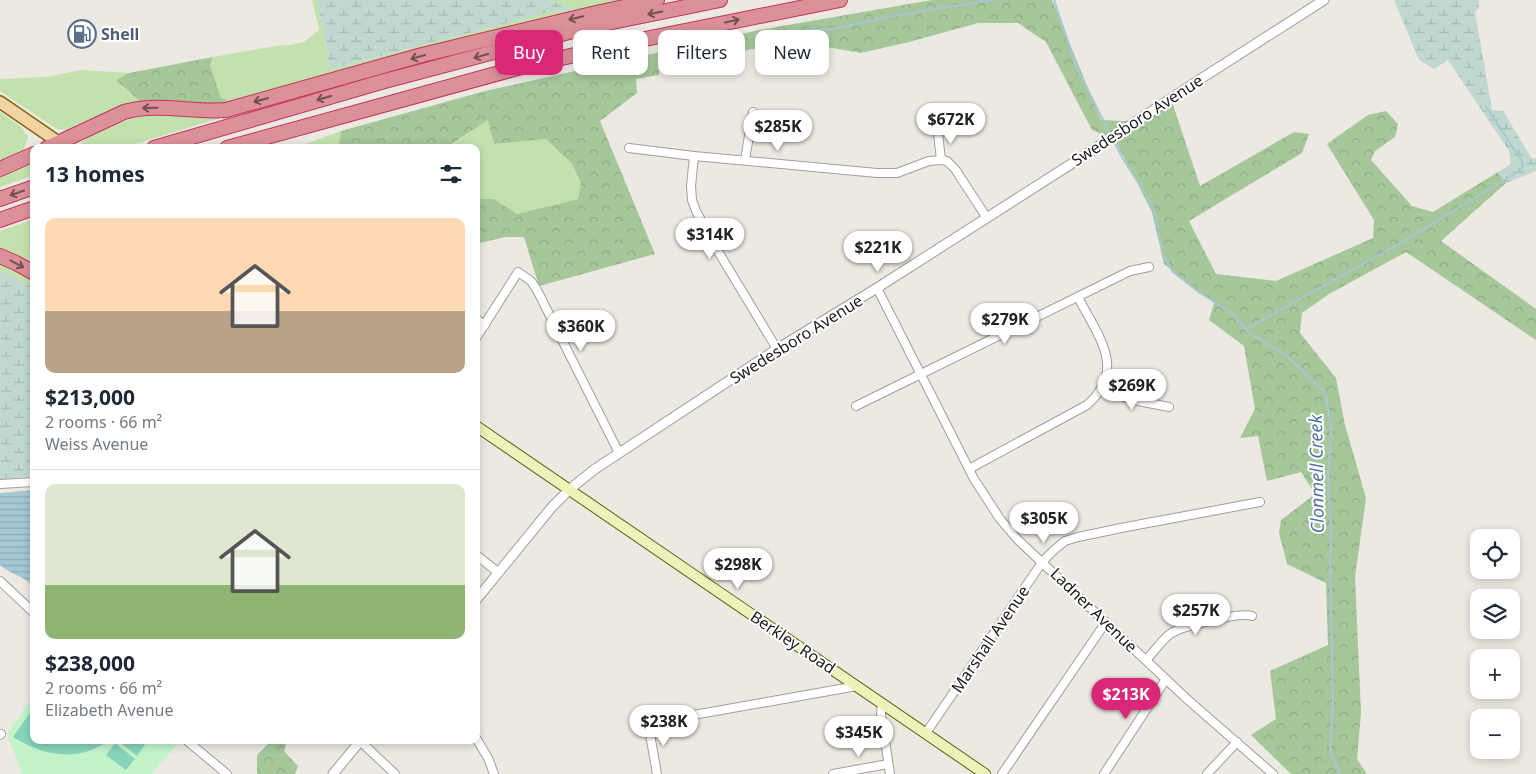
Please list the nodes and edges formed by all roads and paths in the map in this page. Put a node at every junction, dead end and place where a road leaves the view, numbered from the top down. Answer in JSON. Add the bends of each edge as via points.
{"nodes":[{"id":1,"x":629,"y":0,"type":"edge"},
{"id":2,"x":658,"y":0,"type":"edge"},
{"id":3,"x":720,"y":0,"type":"edge"},
{"id":4,"x":840,"y":0,"type":"edge"},
{"id":5,"x":1324,"y":0,"type":"edge"},
{"id":6,"x":596,"y":13,"type":"junction"},
{"id":7,"x":490,"y":75,"type":"junction"},
{"id":8,"x":0,"y":102,"type":"edge"},
{"id":9,"x":753,"y":112,"type":"dead end"},
{"id":10,"x":938,"y":133,"type":"dead end"},
{"id":11,"x":54,"y":144,"type":"edge"},
{"id":12,"x":61,"y":144,"type":"edge"},
{"id":13,"x":168,"y":144,"type":"edge"},
{"id":14,"x":241,"y":144,"type":"edge"},
{"id":15,"x":264,"y":144,"type":"edge"},
{"id":16,"x":629,"y":148,"type":"dead end"},
{"id":17,"x":30,"y":156,"type":"edge"},
{"id":18,"x":694,"y":156,"type":"junction"},
{"id":19,"x":745,"y":160,"type":"junction"},
{"id":20,"x":941,"y":160,"type":"junction"},
{"id":21,"x":0,"y":169,"type":"edge"},
{"id":22,"x":30,"y":188,"type":"edge"},
{"id":23,"x":0,"y":198,"type":"edge"},
{"id":24,"x":30,"y":209,"type":"edge"},
{"id":25,"x":987,"y":218,"type":"junction"},
{"id":26,"x":0,"y":220,"type":"edge"},
{"id":27,"x":0,"y":256,"type":"edge"},
{"id":28,"x":1149,"y":267,"type":"dead end"},
{"id":29,"x":30,"y":271,"type":"edge"},
{"id":30,"x":877,"y":288,"type":"junction"},
{"id":31,"x":1078,"y":297,"type":"junction"},
{"id":32,"x":480,"y":322,"type":"edge"},
{"id":33,"x":485,"y":325,"type":"junction"},
{"id":34,"x":480,"y":332,"type":"edge"},
{"id":35,"x":777,"y":349,"type":"junction"},
{"id":36,"x":920,"y":374,"type":"junction"},
{"id":37,"x":1101,"y":390,"type":"junction"},
{"id":38,"x":856,"y":406,"type":"dead end"},
{"id":39,"x":1169,"y":407,"type":"dead end"},
{"id":40,"x":480,"y":429,"type":"edge"},
{"id":41,"x":619,"y":453,"type":"junction"},
{"id":42,"x":969,"y":469,"type":"junction"},
{"id":43,"x":30,"y":482,"type":"edge"},
{"id":44,"x":0,"y":484,"type":"edge"},
{"id":45,"x":570,"y":489,"type":"junction"},
{"id":46,"x":1260,"y":502,"type":"dead end"},
{"id":47,"x":480,"y":558,"type":"edge"},
{"id":48,"x":1043,"y":562,"type":"junction"},
{"id":49,"x":499,"y":573,"type":"junction"},
{"id":50,"x":0,"y":581,"type":"edge"},
{"id":51,"x":480,"y":595,"type":"edge"},
{"id":52,"x":30,"y":609,"type":"edge"},
{"id":53,"x":1252,"y":616,"type":"dead end"},
{"id":54,"x":1106,"y":622,"type":"junction"},
{"id":55,"x":1146,"y":660,"type":"junction"},
{"id":56,"x":1166,"y":679,"type":"junction"},
{"id":57,"x":857,"y":686,"type":"junction"},
{"id":58,"x":882,"y":704,"type":"junction"},
{"id":59,"x":926,"y":733,"type":"junction"},
{"id":60,"x":1237,"y":742,"type":"junction"},
{"id":61,"x":192,"y":744,"type":"edge"},
{"id":62,"x":358,"y":744,"type":"edge"},
{"id":63,"x":363,"y":744,"type":"edge"},
{"id":64,"x":480,"y":744,"type":"edge"},
{"id":65,"x":888,"y":764,"type":"junction"},
{"id":66,"x":227,"y":774,"type":"edge"},
{"id":67,"x":333,"y":774,"type":"edge"},
{"id":68,"x":395,"y":774,"type":"edge"},
{"id":69,"x":494,"y":774,"type":"edge"},
{"id":70,"x":657,"y":774,"type":"edge"},
{"id":71,"x":833,"y":774,"type":"edge"},
{"id":72,"x":890,"y":774,"type":"edge"},
{"id":73,"x":985,"y":774,"type":"edge"},
{"id":74,"x":1002,"y":774,"type":"edge"},
{"id":75,"x":1104,"y":774,"type":"edge"},
{"id":76,"x":1207,"y":774,"type":"edge"},
{"id":77,"x":1273,"y":774,"type":"edge"}],
"edges":[{"from":1,"to":6,"type":"highway"},
{"from":2,"to":6,"type":"highway"},
{"from":3,"to":13,"type":"highway","one_way":true,"via":[[588,27],[347,91]]},
{"from":7,"to":4,"type":"highway","one_way":true,"via":[[640,40]]},
{"from":5,"to":25,"type":"street","name":"Swedesboro Avenue"},
{"from":6,"to":12,"type":"highway","one_way":true,"via":[[422,55],[226,110],[136,108]]},
{"from":7,"to":14,"type":"highway"},
{"from":7,"to":15,"type":"highway","via":[[477,86]]},
{"from":8,"to":11,"type":"main road"},
{"from":9,"to":19,"type":"street"},
{"from":10,"to":20,"type":"street"},
{"from":16,"to":18,"type":"street"},
{"from":17,"to":21,"type":"highway"},
{"from":18,"to":19,"type":"street"},
{"from":18,"to":35,"type":"street","via":[[691,186],[696,211]]},
{"from":19,"to":20,"type":"street","via":[[897,173]]},
{"from":20,"to":25,"type":"street","via":[[955,169]]},
{"from":22,"to":23,"type":"highway","one_way":true},
{"from":24,"to":26,"type":"highway"},
{"from":25,"to":30,"type":"street","name":"Swedesboro Avenue"},
{"from":27,"to":29,"type":"highway","one_way":true},
{"from":28,"to":31,"type":"street","via":[[1130,271]]},
{"from":30,"to":35,"type":"street","name":"Swedesboro Avenue"},
{"from":30,"to":36,"type":"street","name":"Ladner Avenue"},
{"from":31,"to":36,"type":"street"},
{"from":31,"to":37,"type":"street","via":[[1105,351],[1107,375]]},
{"from":32,"to":33,"type":"street"},
{"from":33,"to":34,"type":"street"},
{"from":33,"to":41,"type":"street","via":[[518,272],[531,281]]},
{"from":35,"to":41,"type":"street","name":"Swedesboro Avenue"},
{"from":36,"to":38,"type":"street"},
{"from":36,"to":42,"type":"street","name":"Ladner Avenue"},
{"from":37,"to":39,"type":"street"},
{"from":37,"to":42,"type":"street","via":[[1087,405]]},
{"from":40,"to":45,"type":"main road","name":"Berkley Road"},
{"from":41,"to":45,"type":"street","name":"Swedesboro Avenue"},
{"from":42,"to":48,"type":"street","name":"Ladner Avenue","via":[[1000,518],[1018,540]]},
{"from":43,"to":44,"type":"street"},
{"from":45,"to":49,"type":"street","name":"Swedesboro Avenue"},
{"from":45,"to":57,"type":"main road","name":"Berkley Road"},
{"from":46,"to":48,"type":"street","name":"Marshall Avenue","via":[[1078,537],[1066,541]]},
{"from":47,"to":49,"type":"street"},
{"from":48,"to":54,"type":"street","name":"Ladner Avenue"},
{"from":48,"to":59,"type":"street","name":"Marshall Avenue"},
{"from":49,"to":51,"type":"street","name":"Swedesboro Avenue"},
{"from":50,"to":52,"type":"street"},
{"from":53,"to":55,"type":"street","via":[[1246,614],[1183,628],[1169,634]]},
{"from":54,"to":55,"type":"street","name":"Ladner Avenue"},
{"from":54,"to":74,"type":"street"},
{"from":55,"to":56,"type":"street","name":"Ladner Avenue"},
{"from":56,"to":60,"type":"street","name":"Ladner Avenue"},
{"from":56,"to":75,"type":"street"},
{"from":57,"to":58,"type":"main road","name":"Berkley Road"},
{"from":57,"to":70,"type":"street","via":[[648,723]]},
{"from":58,"to":59,"type":"main road","name":"Berkley Road"},
{"from":58,"to":65,"type":"street"},
{"from":59,"to":73,"type":"main road","name":"Berkley Road"},
{"from":60,"to":76,"type":"street"},
{"from":60,"to":77,"type":"street","name":"Ladner Avenue"},
{"from":61,"to":66,"type":"street"},
{"from":62,"to":67,"type":"street"},
{"from":63,"to":68,"type":"street"},
{"from":64,"to":69,"type":"street"},
{"from":65,"to":71,"type":"street"},
{"from":65,"to":72,"type":"street"}]}
